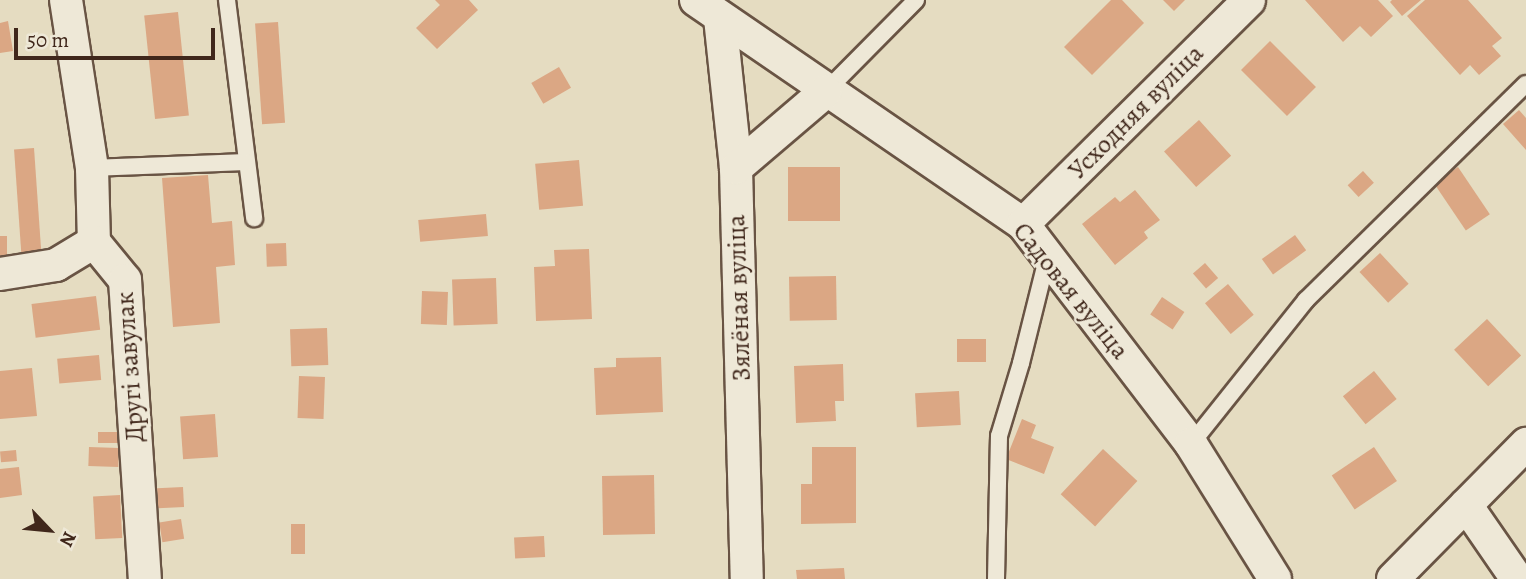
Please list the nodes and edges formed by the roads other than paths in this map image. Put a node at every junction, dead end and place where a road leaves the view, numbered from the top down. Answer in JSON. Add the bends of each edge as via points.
{"nodes":[{"id":1,"x":66,"y":0,"type":"edge"},
{"id":2,"x":227,"y":0,"type":"edge"},
{"id":3,"x":916,"y":0,"type":"edge"},
{"id":4,"x":1249,"y":0,"type":"edge"},
{"id":5,"x":708,"y":9,"type":"edge"},
{"id":6,"x":1526,"y":84,"type":"edge"},
{"id":7,"x":826,"y":91,"type":"junction"},
{"id":8,"x":245,"y":162,"type":"junction"},
{"id":9,"x":736,"y":167,"type":"junction"},
{"id":10,"x":92,"y":168,"type":"junction"},
{"id":11,"x":254,"y":218,"type":"dead end"},
{"id":12,"x":1023,"y":224,"type":"junction"},
{"id":13,"x":94,"y":242,"type":"junction"},
{"id":14,"x":1047,"y":259,"type":"junction"},
{"id":15,"x":0,"y":274,"type":"edge"},
{"id":16,"x":1191,"y":444,"type":"junction"},
{"id":17,"x":1526,"y":444,"type":"edge"},
{"id":18,"x":1466,"y":505,"type":"junction"},
{"id":19,"x":145,"y":579,"type":"edge"},
{"id":20,"x":747,"y":579,"type":"edge"},
{"id":21,"x":996,"y":579,"type":"edge"},
{"id":22,"x":1275,"y":579,"type":"edge"},
{"id":23,"x":1393,"y":579,"type":"edge"},
{"id":24,"x":1517,"y":579,"type":"edge"}],
"edges":[{"from":1,"to":10,"type":"street"},
{"from":2,"to":8,"type":"lane"},
{"from":3,"to":7,"type":"lane"},
{"from":4,"to":12,"type":"street","name":"Усходняя вуліца"},
{"from":5,"to":7,"type":"street","name":"Садовая вуліца"},
{"from":5,"to":9,"type":"street","name":"Зялёная вуліца"},
{"from":6,"to":16,"type":"lane","via":[[1306,300]]},
{"from":7,"to":9,"type":"street"},
{"from":7,"to":12,"type":"street","name":"Садовая вуліца"},
{"from":8,"to":10,"type":"lane"},
{"from":8,"to":11,"type":"lane"},
{"from":9,"to":20,"type":"street","name":"Зялёная вуліца"},
{"from":10,"to":13,"type":"street"},
{"from":12,"to":14,"type":"street","name":"Садовая вуліца"},
{"from":13,"to":15,"type":"street","via":[[56,265]]},
{"from":13,"to":19,"type":"street","name":"Другі завулак","via":[[125,280]]},
{"from":14,"to":16,"type":"street","name":"Садовая вуліца"},
{"from":14,"to":21,"type":"lane","via":[[999,436]]},
{"from":16,"to":22,"type":"street","name":"Садовая вуліца"},
{"from":17,"to":18,"type":"street"},
{"from":18,"to":23,"type":"street"},
{"from":18,"to":24,"type":"street"}]}
